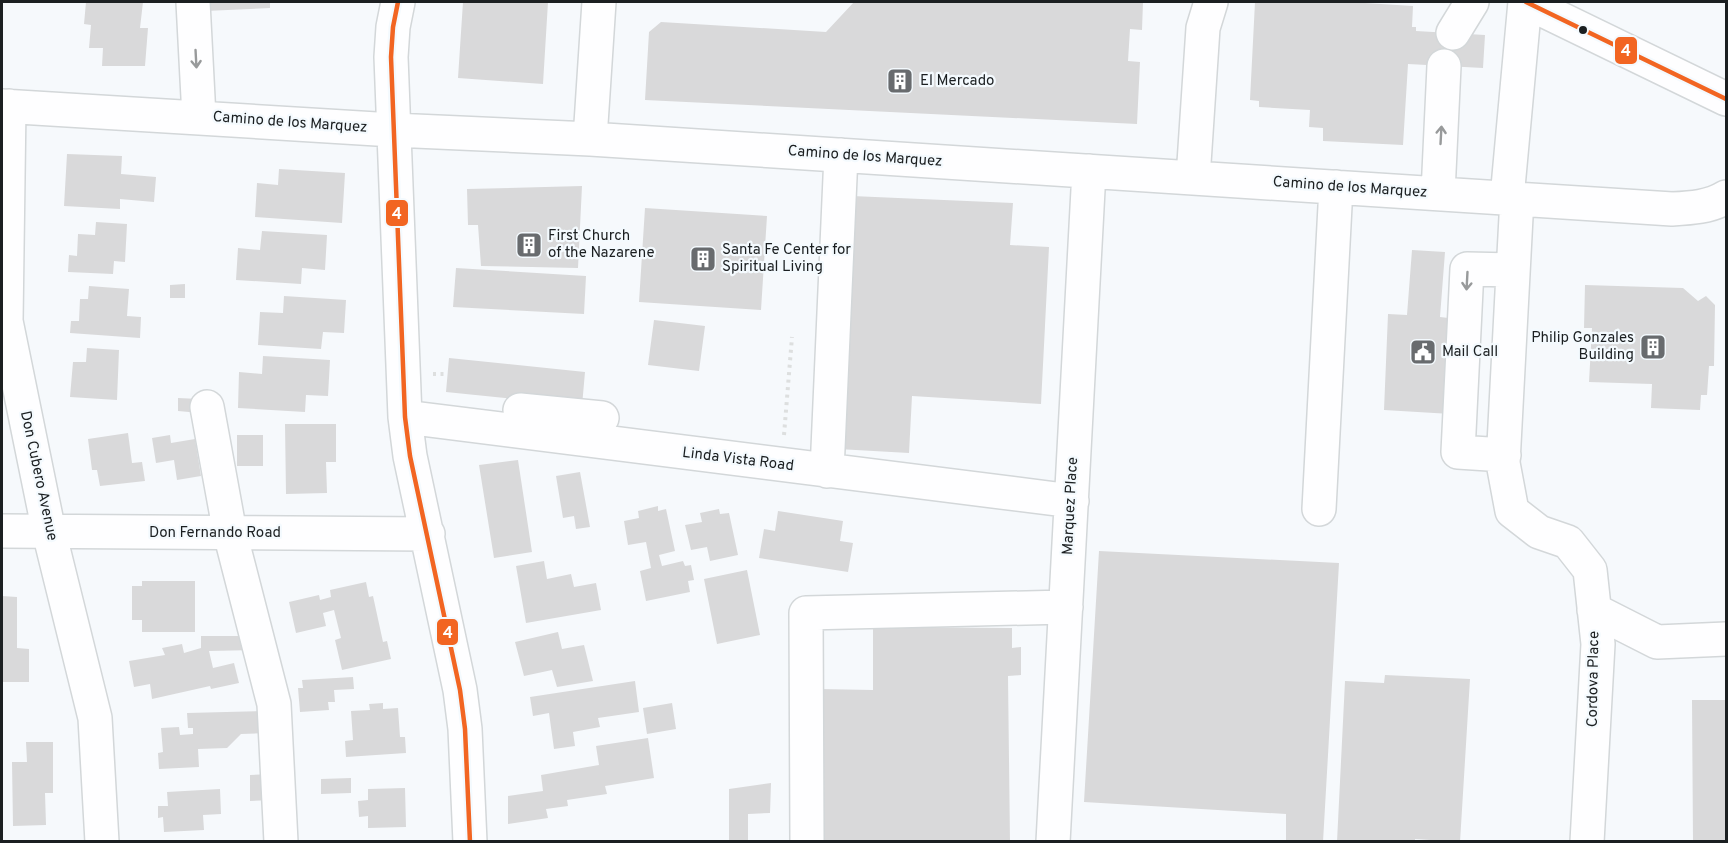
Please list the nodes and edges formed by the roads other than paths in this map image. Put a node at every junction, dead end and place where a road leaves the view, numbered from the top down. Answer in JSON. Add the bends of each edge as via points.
{"nodes":[{"id":1,"x":193,"y":2,"type":"edge"},
{"id":2,"x":398,"y":2,"type":"edge"},
{"id":3,"x":599,"y":2,"type":"edge"},
{"id":4,"x":1211,"y":2,"type":"edge"},
{"id":5,"x":1472,"y":2,"type":"edge"},
{"id":6,"x":1525,"y":2,"type":"edge"},
{"id":7,"x":1453,"y":33,"type":"dead end"},
{"id":8,"x":1444,"y":66,"type":"dead end"},
{"id":9,"x":1726,"y":99,"type":"edge"},
{"id":10,"x":5,"y":106,"type":"edge"},
{"id":11,"x":199,"y":117,"type":"junction"},
{"id":12,"x":393,"y":130,"type":"junction"},
{"id":13,"x":590,"y":139,"type":"junction"},
{"id":14,"x":841,"y":155,"type":"junction"},
{"id":15,"x":1089,"y":171,"type":"junction"},
{"id":16,"x":1193,"y":178,"type":"junction"},
{"id":17,"x":1336,"y":187,"type":"junction"},
{"id":18,"x":1438,"y":193,"type":"junction"},
{"id":19,"x":1512,"y":198,"type":"junction"},
{"id":20,"x":1723,"y":202,"type":"edge"},
{"id":21,"x":1513,"y":270,"type":"junction"},
{"id":22,"x":439,"y":384,"type":"dead end"},
{"id":23,"x":207,"y":407,"type":"dead end"},
{"id":24,"x":405,"y":417,"type":"junction"},
{"id":25,"x":602,"y":418,"type":"dead end"},
{"id":26,"x":1504,"y":455,"type":"junction"},
{"id":27,"x":826,"y":471,"type":"junction"},
{"id":28,"x":1072,"y":501,"type":"junction"},
{"id":29,"x":1319,"y":509,"type":"dead end"},
{"id":30,"x":2,"y":531,"type":"edge"},
{"id":31,"x":49,"y":532,"type":"junction"},
{"id":32,"x":230,"y":533,"type":"junction"},
{"id":33,"x":428,"y":534,"type":"junction"},
{"id":34,"x":1066,"y":607,"type":"junction"},
{"id":35,"x":1594,"y":610,"type":"junction"},
{"id":36,"x":1726,"y":639,"type":"edge"},
{"id":37,"x":102,"y":842,"type":"edge"},
{"id":38,"x":281,"y":842,"type":"edge"},
{"id":39,"x":470,"y":842,"type":"edge"},
{"id":40,"x":807,"y":842,"type":"edge"},
{"id":41,"x":1053,"y":842,"type":"edge"},
{"id":42,"x":1587,"y":842,"type":"edge"}],
"edges":[{"from":1,"to":11,"type":"street","one_way":true},
{"from":2,"to":12,"type":"street","via":[[391,57]]},
{"from":3,"to":13,"type":"street"},
{"from":4,"to":16,"type":"street","via":[[1203,28]]},
{"from":5,"to":7,"type":"street"},
{"from":6,"to":9,"type":"street"},
{"from":6,"to":19,"type":"street","name":"Cordova Place"},
{"from":18,"to":8,"type":"street","one_way":true},
{"from":10,"to":11,"type":"street","name":"Camino de los Marquez"},
{"from":10,"to":31,"type":"street","name":"Don Cubero Avenue","via":[[6,321]]},
{"from":11,"to":12,"type":"street","name":"Camino de los Marquez"},
{"from":12,"to":13,"type":"street","name":"Camino de los Marquez"},
{"from":12,"to":24,"type":"street"},
{"from":13,"to":14,"type":"street","name":"Camino de los Marquez"},
{"from":14,"to":15,"type":"street","name":"Camino de los Marquez"},
{"from":14,"to":27,"type":"street"},
{"from":15,"to":16,"type":"street","name":"Camino de los Marquez"},
{"from":15,"to":28,"type":"street","name":"Marquez Place"},
{"from":16,"to":17,"type":"street","name":"Camino de los Marquez"},
{"from":17,"to":18,"type":"street","name":"Camino de los Marquez"},
{"from":17,"to":29,"type":"street"},
{"from":18,"to":19,"type":"street","name":"Camino de los Marquez"},
{"from":19,"to":20,"type":"street","name":"Camino de los Marquez","via":[[1672,209]]},
{"from":19,"to":21,"type":"street","name":"Cordova Place"},
{"from":21,"to":26,"type":"street","name":"Cordova Place"},
{"from":21,"to":26,"type":"street","one_way":true,"via":[[1467,268],[1458,452]]},
{"from":22,"to":25,"type":"street"},
{"from":23,"to":32,"type":"street"},
{"from":24,"to":27,"type":"street","name":"Linda Vista Road"},
{"from":24,"to":33,"type":"street"},
{"from":26,"to":35,"type":"street","name":"Cordova Place","via":[[1512,511],[1539,532],[1568,542],[1590,570]]},
{"from":27,"to":28,"type":"street","name":"Linda Vista Road"},
{"from":28,"to":34,"type":"street","name":"Marquez Place"},
{"from":30,"to":31,"type":"street","name":"Don Fernando Road"},
{"from":31,"to":32,"type":"street","name":"Don Fernando Road"},
{"from":31,"to":37,"type":"street","name":"Don Cubero Avenue","via":[[95,718]]},
{"from":32,"to":33,"type":"street","name":"Don Fernando Road"},
{"from":32,"to":38,"type":"street","via":[[274,704]]},
{"from":33,"to":39,"type":"street","via":[[460,690]]},
{"from":34,"to":40,"type":"street","via":[[806,613]]},
{"from":34,"to":41,"type":"street","name":"Marquez Place"},
{"from":35,"to":36,"type":"street","via":[[1657,642]]},
{"from":35,"to":42,"type":"street","name":"Cordova Place","via":[[1598,644]]}]}
